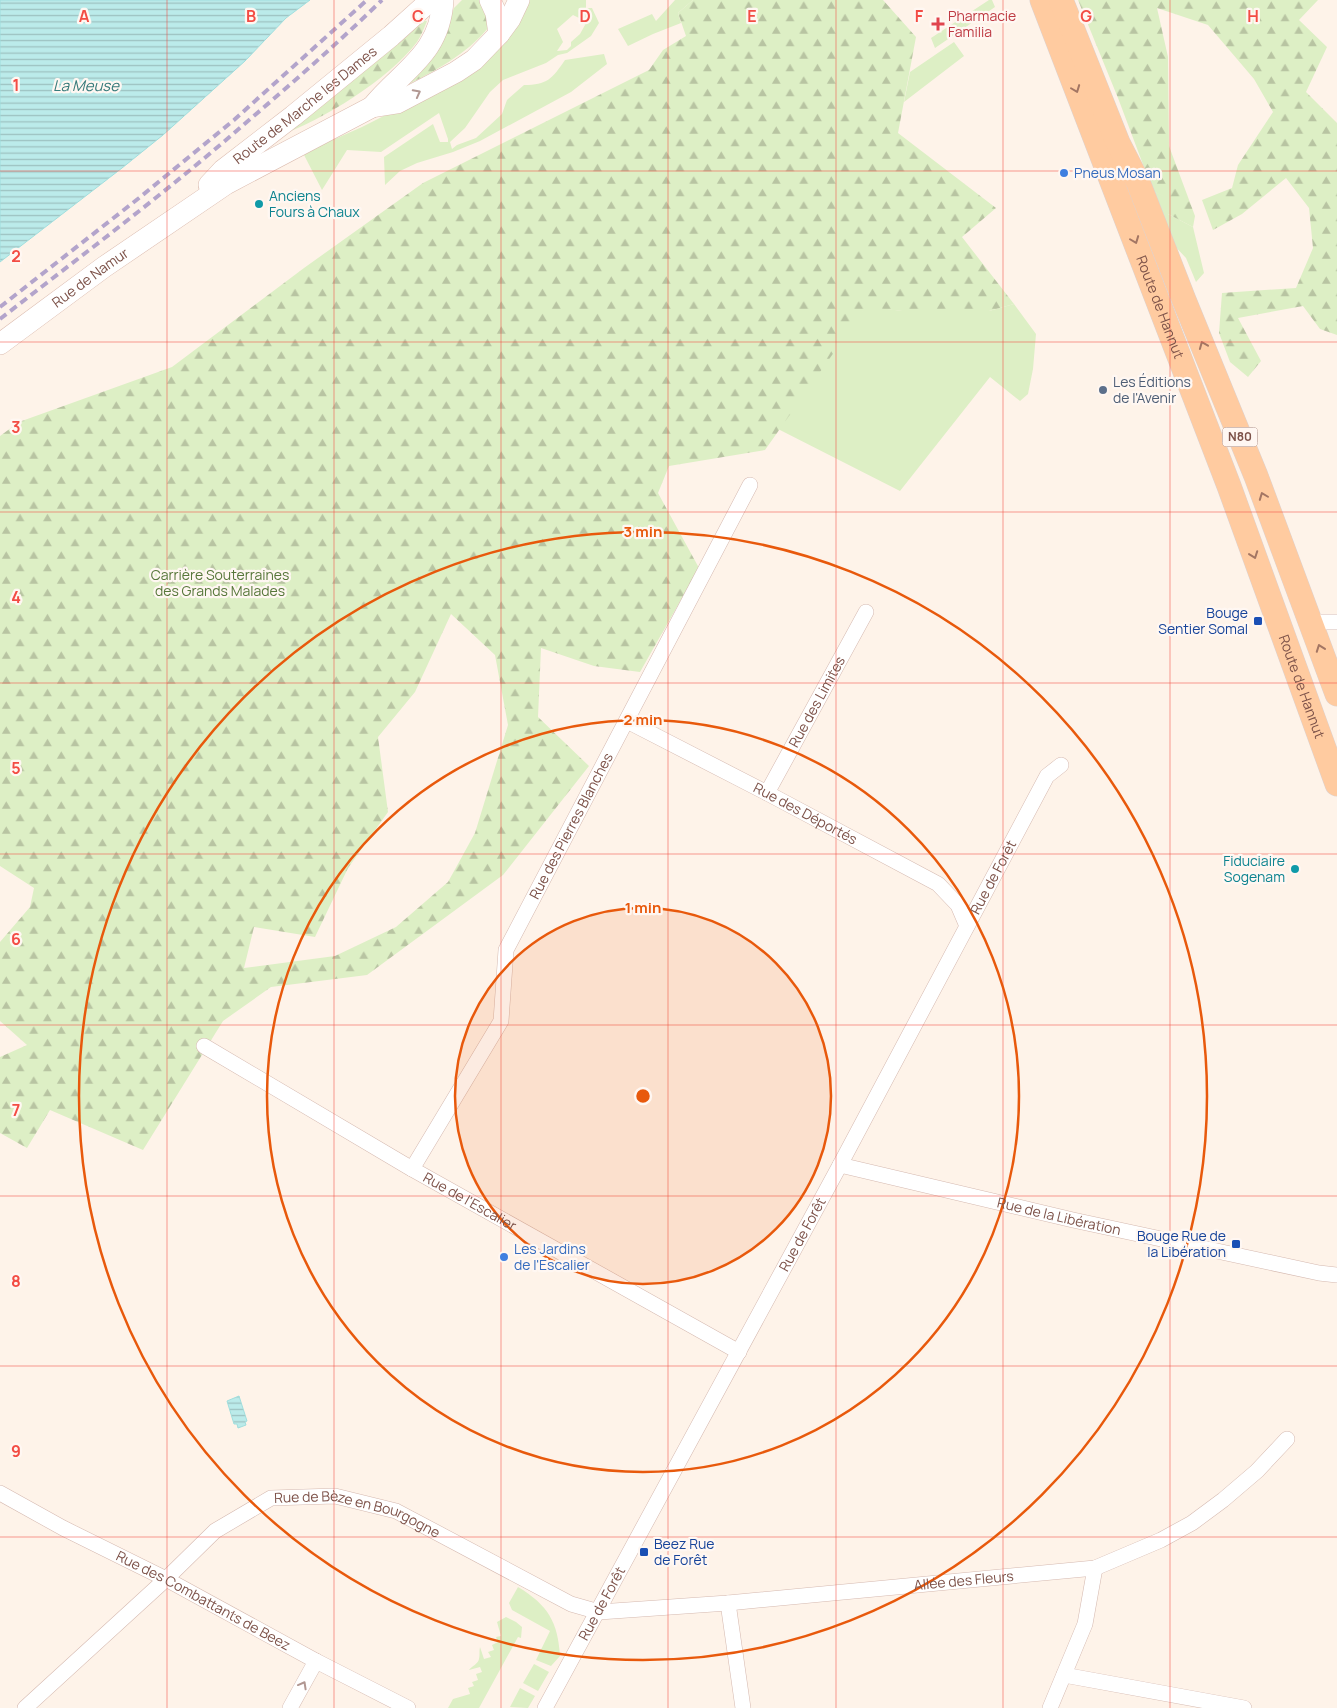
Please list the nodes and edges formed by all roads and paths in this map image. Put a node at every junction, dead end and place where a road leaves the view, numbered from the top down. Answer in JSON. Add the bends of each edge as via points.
{"nodes":[{"id":1,"x":490,"y":0,"type":"edge"},
{"id":2,"x":1029,"y":0,"type":"edge"},
{"id":3,"x":1042,"y":0,"type":"edge"},
{"id":4,"x":1061,"y":0,"type":"edge"},
{"id":5,"x":1073,"y":0,"type":"edge"},
{"id":6,"x":442,"y":1,"type":"edge"},
{"id":7,"x":517,"y":1,"type":"edge"},
{"id":8,"x":500,"y":34,"type":"junction"},
{"id":9,"x":1059,"y":43,"type":"junction"},
{"id":10,"x":372,"y":107,"type":"junction"},
{"id":11,"x":1138,"y":182,"type":"junction"},
{"id":12,"x":183,"y":214,"type":"junction"},
{"id":13,"x":0,"y":344,"type":"edge"},
{"id":14,"x":750,"y":485,"type":"dead end"},
{"id":15,"x":866,"y":612,"type":"dead end"},
{"id":16,"x":1311,"y":622,"type":"junction"},
{"id":17,"x":1337,"y":622,"type":"edge"},
{"id":18,"x":1337,"y":694,"type":"edge"},
{"id":19,"x":627,"y":721,"type":"junction"},
{"id":20,"x":1061,"y":765,"type":"dead end"},
{"id":21,"x":1337,"y":784,"type":"edge"},
{"id":22,"x":768,"y":793,"type":"junction"},
{"id":23,"x":967,"y":926,"type":"junction"},
{"id":24,"x":204,"y":1046,"type":"dead end"},
{"id":25,"x":840,"y":1165,"type":"junction"},
{"id":26,"x":412,"y":1169,"type":"junction"},
{"id":27,"x":1337,"y":1275,"type":"edge"},
{"id":28,"x":739,"y":1352,"type":"junction"},
{"id":29,"x":1287,"y":1439,"type":"dead end"},
{"id":30,"x":0,"y":1493,"type":"edge"},
{"id":31,"x":1095,"y":1568,"type":"junction"},
{"id":32,"x":166,"y":1579,"type":"junction"},
{"id":33,"x":728,"y":1603,"type":"junction"},
{"id":34,"x":598,"y":1612,"type":"junction"},
{"id":35,"x":316,"y":1662,"type":"junction"},
{"id":36,"x":1064,"y":1675,"type":"junction"},
{"id":37,"x":25,"y":1708,"type":"edge"},
{"id":38,"x":290,"y":1708,"type":"edge"},
{"id":39,"x":408,"y":1708,"type":"edge"},
{"id":40,"x":545,"y":1708,"type":"edge"},
{"id":41,"x":743,"y":1708,"type":"edge"},
{"id":42,"x":1050,"y":1708,"type":"edge"},
{"id":43,"x":1244,"y":1708,"type":"edge"}],
"edges":[{"from":1,"to":8,"type":"main road"},
{"from":2,"to":9,"type":"main road","via":[[1045,35]]},
{"from":3,"to":9,"type":"main road","name":"Route de Hannut","number":"N80"},
{"from":4,"to":11,"type":"main road","name":"Route de Hannut","number":"N80","via":[[1118,143]]},
{"from":5,"to":11,"type":"main road","via":[[1126,139]]},
{"from":6,"to":10,"type":"main road","via":[[437,31],[428,49]]},
{"from":6,"to":12,"type":"main road","name":"Route de Marche les Dames","via":[[391,36],[223,170]]},
{"from":7,"to":8,"type":"main road"},
{"from":10,"to":8,"type":"main road","one_way":true,"via":[[397,103],[456,72],[474,60]]},
{"from":9,"to":21,"type":"main road","name":"Route de Hannut","number":"N80","one_way":true,"via":[[1229,486]]},
{"from":10,"to":12,"type":"main road","via":[[226,184]]},
{"from":16,"to":11,"type":"main road","name":"Route de Hannut","number":"N80","one_way":true},
{"from":12,"to":13,"type":"main road","name":"Rue de Namur","via":[[104,267]]},
{"from":14,"to":19,"type":"street","name":"Rue des Pierres Blanches"},
{"from":15,"to":22,"type":"street","name":"Rue des Limites"},
{"from":16,"to":17,"type":"street"},
{"from":18,"to":16,"type":"main road","name":"Route de Hannut","number":"N80","one_way":true},
{"from":19,"to":22,"type":"street","name":"Rue des Déportés"},
{"from":19,"to":26,"type":"street","name":"Rue des Pierres Blanches","via":[[506,950],[501,1021]]},
{"from":20,"to":23,"type":"street","name":"Rue de Forêt","via":[[1047,776]]},
{"from":22,"to":23,"type":"street","name":"Rue des Déportés","via":[[938,884],[958,905]]},
{"from":23,"to":25,"type":"street","name":"Rue de Forêt"},
{"from":24,"to":26,"type":"street","name":"Rue de l'Escalier"},
{"from":25,"to":27,"type":"street","name":"Rue de la Libération","via":[[1073,1220]]},
{"from":25,"to":28,"type":"street","name":"Rue de Forêt"},
{"from":26,"to":28,"type":"street","name":"Rue de l'Escalier"},
{"from":28,"to":34,"type":"street","name":"Rue de Forêt"},
{"from":29,"to":31,"type":"street","name":"Allée des Fleurs","via":[[1256,1471],[1192,1523]]},
{"from":30,"to":32,"type":"street","name":"Rue des Combattants de Beez"},
{"from":31,"to":33,"type":"street","name":"Allée des Fleurs"},
{"from":31,"to":36,"type":"street","via":[[1085,1624]]},
{"from":32,"to":34,"type":"street","name":"Rue de Bèze en Bourgogne","via":[[215,1532],[271,1498],[335,1496],[396,1511],[571,1604]]},
{"from":32,"to":35,"type":"street","name":"Rue des Combattants de Beez"},
{"from":32,"to":37,"type":"street","name":"Rue de Bèze en Bourgogne"},
{"from":33,"to":34,"type":"street","name":"Allée des Fleurs"},
{"from":33,"to":41,"type":"street"},
{"from":34,"to":40,"type":"street","name":"Rue de Forêt"},
{"from":38,"to":35,"type":"street","one_way":true},
{"from":35,"to":39,"type":"street","name":"Rue des Combattants de Beez"},
{"from":36,"to":42,"type":"street"},
{"from":36,"to":43,"type":"street"}]}
